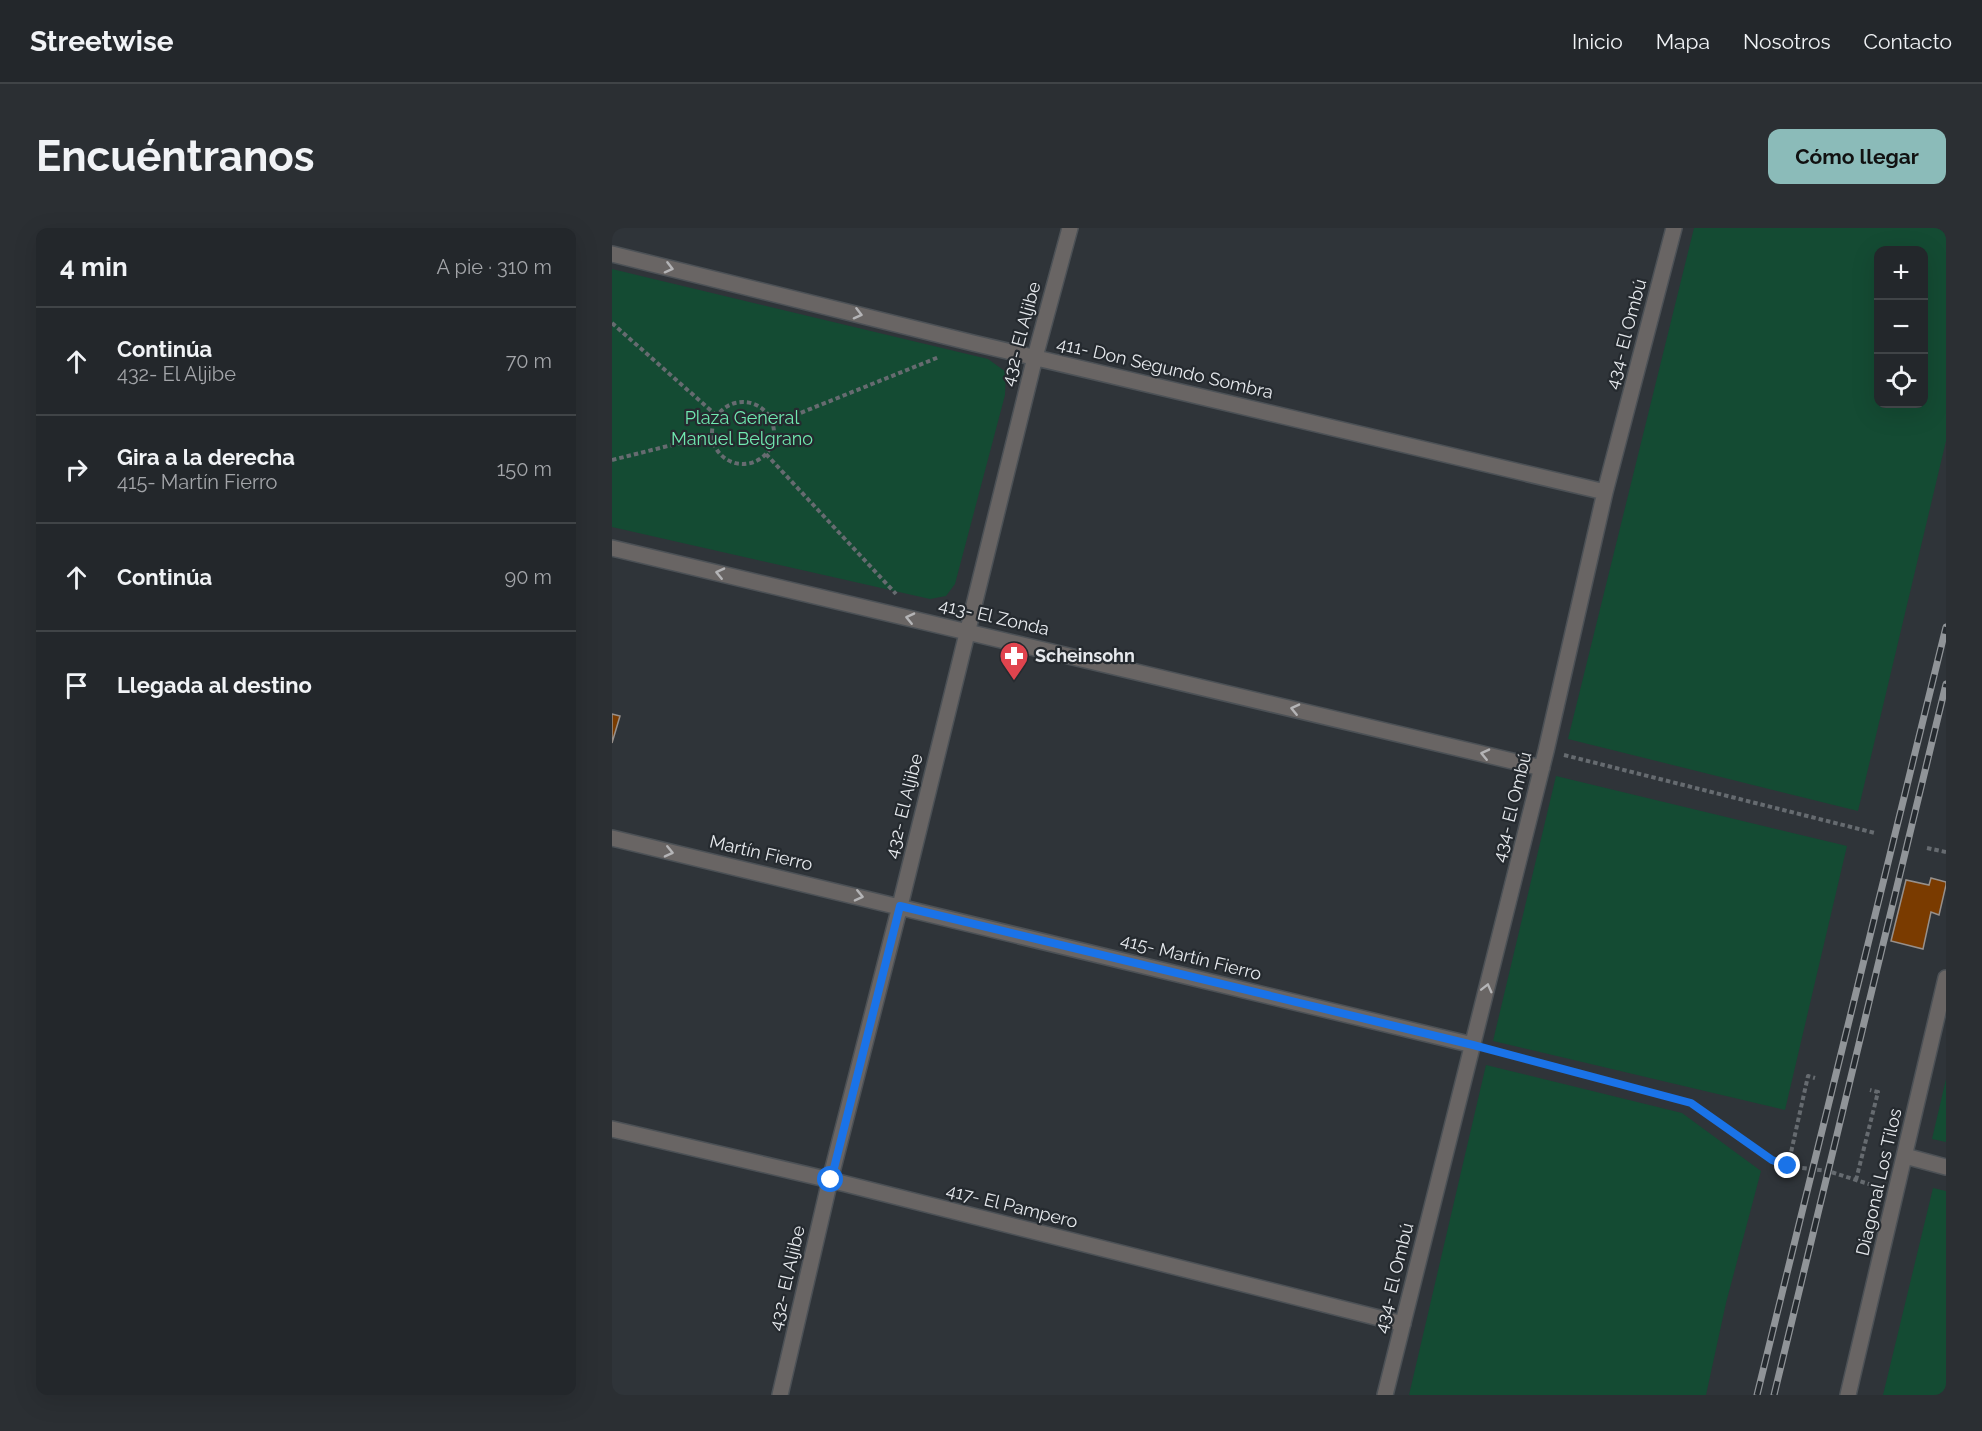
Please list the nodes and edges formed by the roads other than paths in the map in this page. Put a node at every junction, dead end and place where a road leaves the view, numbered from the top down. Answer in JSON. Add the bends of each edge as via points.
{"nodes":[{"id":1,"x":1070,"y":228,"type":"edge"},
{"id":2,"x":1674,"y":228,"type":"edge"},
{"id":3,"x":612,"y":254,"type":"edge"},
{"id":4,"x":1035,"y":357,"type":"junction"},
{"id":5,"x":1605,"y":492,"type":"junction"},
{"id":6,"x":612,"y":548,"type":"edge"},
{"id":7,"x":967,"y":631,"type":"junction"},
{"id":8,"x":1542,"y":768,"type":"junction"},
{"id":9,"x":612,"y":838,"type":"edge"},
{"id":10,"x":900,"y":906,"type":"junction"},
{"id":11,"x":1946,"y":978,"type":"edge"},
{"id":12,"x":1473,"y":1045,"type":"junction"},
{"id":13,"x":612,"y":1129,"type":"edge"},
{"id":14,"x":1905,"y":1156,"type":"junction"},
{"id":15,"x":1946,"y":1167,"type":"edge"},
{"id":16,"x":831,"y":1180,"type":"junction"},
{"id":17,"x":1402,"y":1324,"type":"junction"},
{"id":18,"x":780,"y":1395,"type":"edge"},
{"id":19,"x":1385,"y":1395,"type":"edge"},
{"id":20,"x":1848,"y":1395,"type":"edge"}],
"edges":[{"from":1,"to":4,"type":"street","name":"432- El Aljibe"},
{"from":2,"to":5,"type":"street","name":"434- El Ombú"},
{"from":3,"to":4,"type":"street","name":"411- Don Segundo Sombra","one_way":true},
{"from":4,"to":5,"type":"street","name":"411- Don Segundo Sombra"},
{"from":4,"to":7,"type":"street","name":"432- El Aljibe"},
{"from":5,"to":8,"type":"street","name":"434- El Ombú"},
{"from":7,"to":6,"type":"street","name":"413- El Zonda","one_way":true},
{"from":8,"to":7,"type":"street","name":"413- El Zonda","one_way":true},
{"from":7,"to":10,"type":"street","name":"432- El Aljibe"},
{"from":12,"to":8,"type":"street","name":"434- El Ombú","one_way":true},
{"from":9,"to":10,"type":"street","name":"Martín Fierro","one_way":true},
{"from":10,"to":12,"type":"street","name":"415- Martín Fierro"},
{"from":10,"to":16,"type":"street","name":"432- El Aljibe"},
{"from":11,"to":14,"type":"street","name":"Diagonal Los Tilos"},
{"from":12,"to":17,"type":"street","name":"434- El Ombú"},
{"from":13,"to":16,"type":"street","name":"417- El Pampero"},
{"from":14,"to":15,"type":"street"},
{"from":14,"to":20,"type":"street","name":"Diagonal Los Tilos"},
{"from":16,"to":17,"type":"street","name":"417- El Pampero"},
{"from":16,"to":18,"type":"street","name":"432- El Aljibe"},
{"from":17,"to":19,"type":"street","name":"434- El Ombú"}]}
